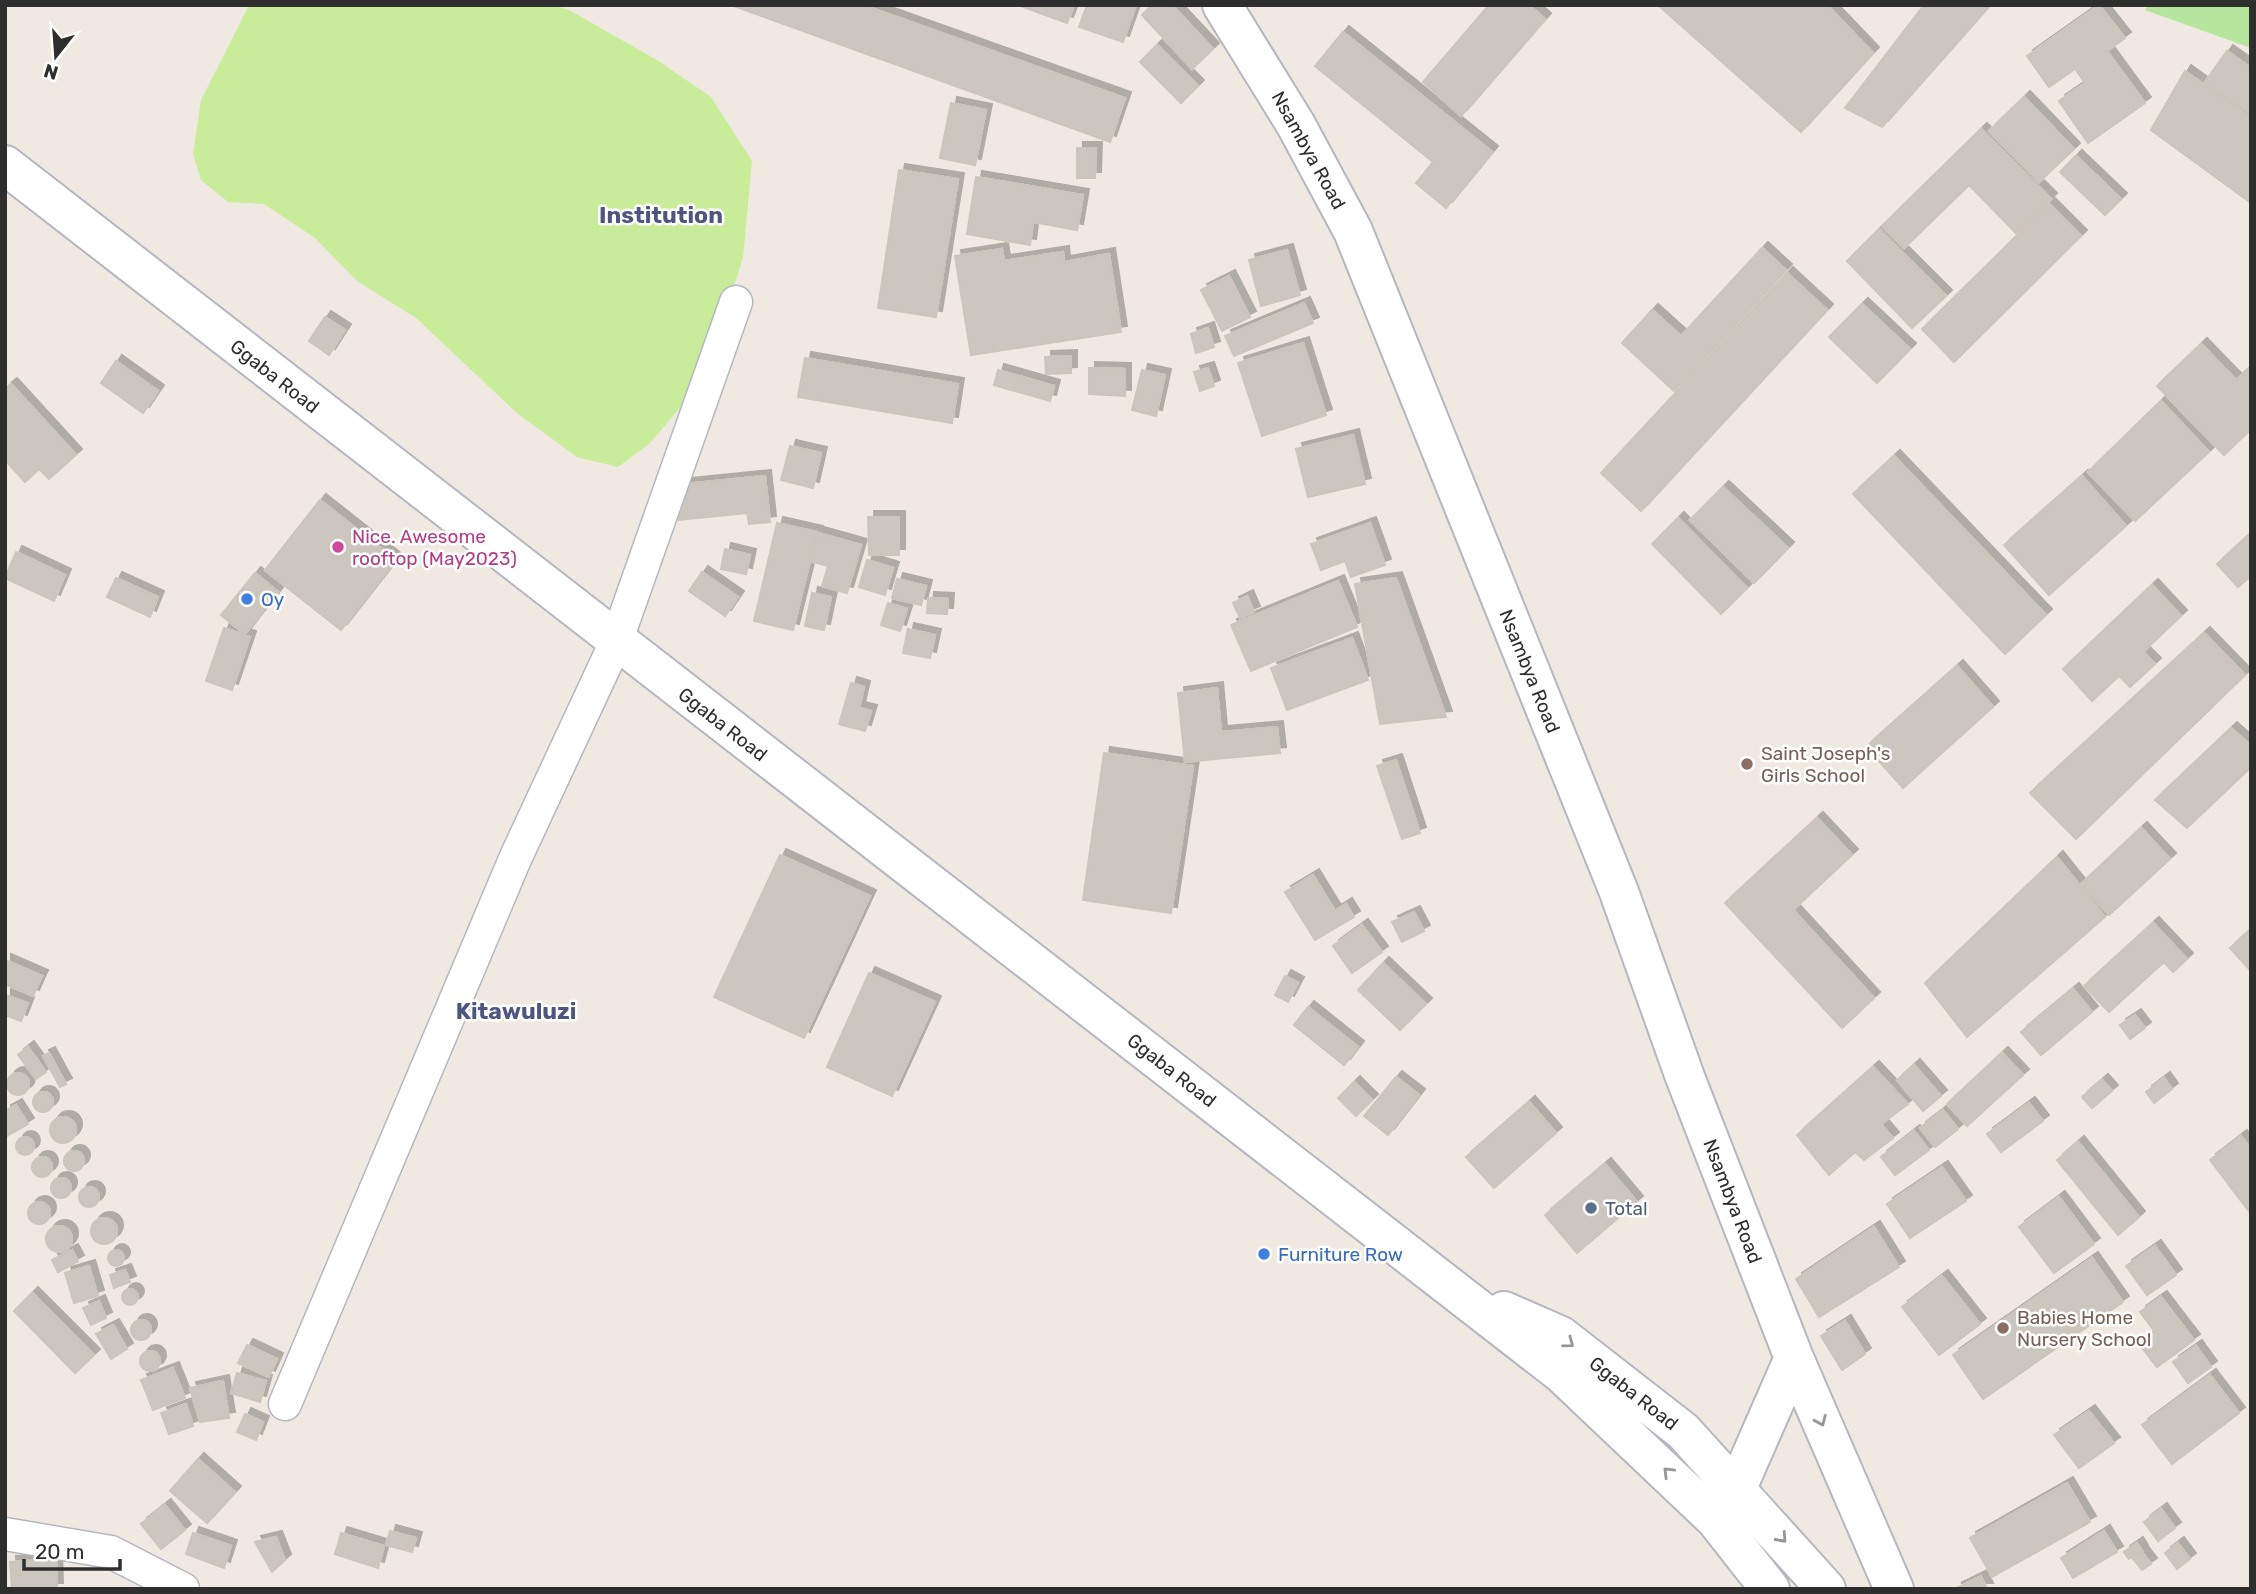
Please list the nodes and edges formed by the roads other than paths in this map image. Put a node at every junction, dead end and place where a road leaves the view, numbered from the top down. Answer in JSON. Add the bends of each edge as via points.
{"nodes":[{"id":1,"x":1222,"y":5,"type":"edge"},
{"id":2,"x":5,"y":165,"type":"edge"},
{"id":3,"x":736,"y":302,"type":"dead end"},
{"id":4,"x":616,"y":642,"type":"junction"},
{"id":5,"x":1441,"y":1283,"type":"junction"},
{"id":6,"x":1794,"y":1358,"type":"junction"},
{"id":7,"x":285,"y":1404,"type":"dead end"},
{"id":8,"x":1737,"y":1488,"type":"junction"},
{"id":9,"x":1716,"y":1520,"type":"junction"},
{"id":10,"x":5,"y":1534,"type":"edge"},
{"id":11,"x":183,"y":1589,"type":"edge"},
{"id":12,"x":1770,"y":1589,"type":"edge"},
{"id":13,"x":1826,"y":1589,"type":"edge"},
{"id":14,"x":1894,"y":1589,"type":"edge"}],
"edges":[{"from":1,"to":6,"type":"main road","name":"Nsambya Road","via":[[1296,125],[1353,231],[1619,892]]},
{"from":2,"to":4,"type":"main road","name":"Ggaba Road"},
{"from":3,"to":4,"type":"street"},
{"from":4,"to":5,"type":"main road","name":"Ggaba Road","via":[[1359,1214]]},
{"from":4,"to":7,"type":"street","via":[[515,859]]},
{"from":5,"to":8,"type":"main road","name":"Ggaba Road","one_way":true,"via":[[1561,1336],[1683,1431]]},
{"from":9,"to":5,"type":"main road","name":"Ggaba Road","one_way":true,"via":[[1562,1374]]},
{"from":6,"to":8,"type":"main road"},
{"from":6,"to":14,"type":"main road","name":"Nsambya Road","one_way":true},
{"from":8,"to":9,"type":"main road"},
{"from":8,"to":13,"type":"main road","name":"Ggaba Road","one_way":true},
{"from":9,"to":12,"type":"main road"},
{"from":10,"to":11,"type":"street","via":[[111,1552]]}]}
